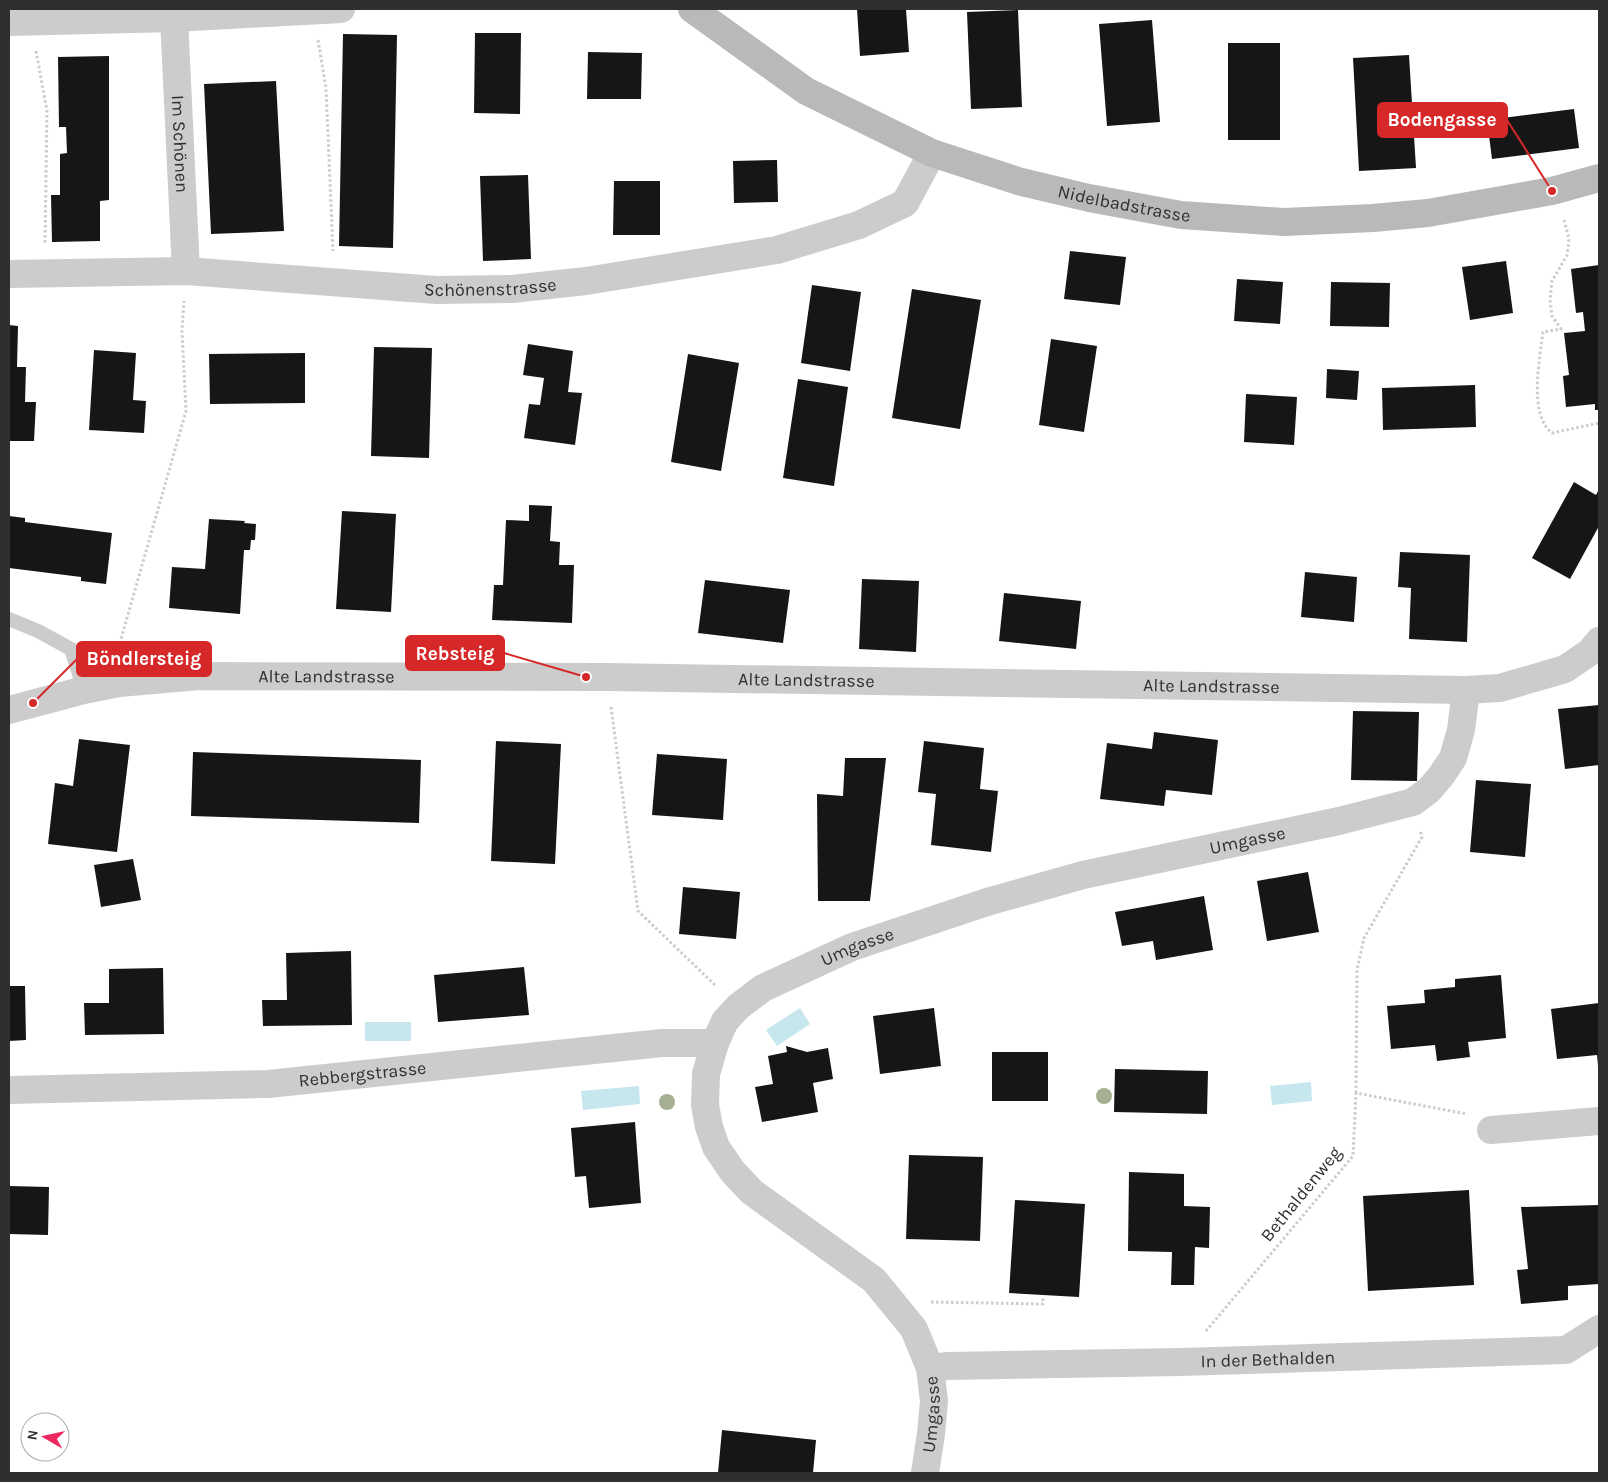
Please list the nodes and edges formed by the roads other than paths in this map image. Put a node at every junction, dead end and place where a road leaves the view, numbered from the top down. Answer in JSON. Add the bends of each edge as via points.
{"nodes":[{"id":1,"x":341,"y":9,"type":"edge"},
{"id":2,"x":692,"y":9,"type":"edge"},
{"id":3,"x":174,"y":18,"type":"junction"},
{"id":4,"x":9,"y":22,"type":"edge"},
{"id":5,"x":932,"y":153,"type":"junction"},
{"id":6,"x":1599,"y":178,"type":"edge"},
{"id":7,"x":186,"y":271,"type":"junction"},
{"id":8,"x":9,"y":274,"type":"edge"},
{"id":9,"x":9,"y":619,"type":"edge"},
{"id":10,"x":1596,"y":650,"type":"edge"},
{"id":11,"x":84,"y":690,"type":"junction"},
{"id":12,"x":1466,"y":690,"type":"junction"},
{"id":13,"x":9,"y":710,"type":"edge"},
{"id":14,"x":714,"y":1044,"type":"junction"},
{"id":15,"x":9,"y":1090,"type":"edge"},
{"id":16,"x":1599,"y":1121,"type":"edge"},
{"id":17,"x":1492,"y":1130,"type":"road end"},
{"id":18,"x":1599,"y":1329,"type":"edge"},
{"id":19,"x":1599,"y":1349,"type":"edge"},
{"id":20,"x":1566,"y":1350,"type":"junction"},
{"id":21,"x":930,"y":1368,"type":"junction"},
{"id":22,"x":925,"y":1473,"type":"edge"}],
"edges":[{"from":1,"to":3,"type":"street"},
{"from":2,"to":5,"type":"main road","name":"Nidelbadstrasse","via":[[806,91]]},
{"from":3,"to":4,"type":"street"},
{"from":3,"to":7,"type":"street","name":"Im Schönen"},
{"from":5,"to":6,"type":"main road","name":"Nidelbadstrasse","via":[[1018,181],[1089,198],[1181,215],[1284,222],[1428,214],[1552,191]]},
{"from":5,"to":7,"type":"street","name":"Schönenstrasse","via":[[905,204],[858,225],[777,250],[586,281],[512,289],[436,290]]},
{"from":7,"to":8,"type":"street","name":"Schönenstrasse"},
{"from":9,"to":11,"type":"lane","via":[[71,649]]},
{"from":10,"to":12,"type":"street","name":"Alte Landstrasse","via":[[1565,669],[1500,688]]},
{"from":11,"to":12,"type":"street","name":"Alte Landstrasse","via":[[119,683],[199,676],[607,677]]},
{"from":11,"to":13,"type":"street","name":"Alte Landstrasse"},
{"from":12,"to":14,"type":"street","name":"Umgasse","via":[[1461,730],[1453,758],[1429,790],[1413,802],[1339,821],[1083,875],[987,902],[852,947],[763,988],[738,1006],[725,1021]]},
{"from":14,"to":15,"type":"street","name":"Rebbergstrasse","via":[[662,1043],[268,1084]]},
{"from":14,"to":21,"type":"street","name":"Umgasse","via":[[706,1074],[705,1105],[716,1147],[752,1192],[874,1280],[914,1329]]},
{"from":16,"to":17,"type":"street"},
{"from":18,"to":20,"type":"street"},
{"from":19,"to":20,"type":"street","name":"In der Bethalden"},
{"from":20,"to":21,"type":"street","name":"In der Bethalden"},
{"from":21,"to":22,"type":"street","name":"Umgasse","via":[[934,1401]]}]}
